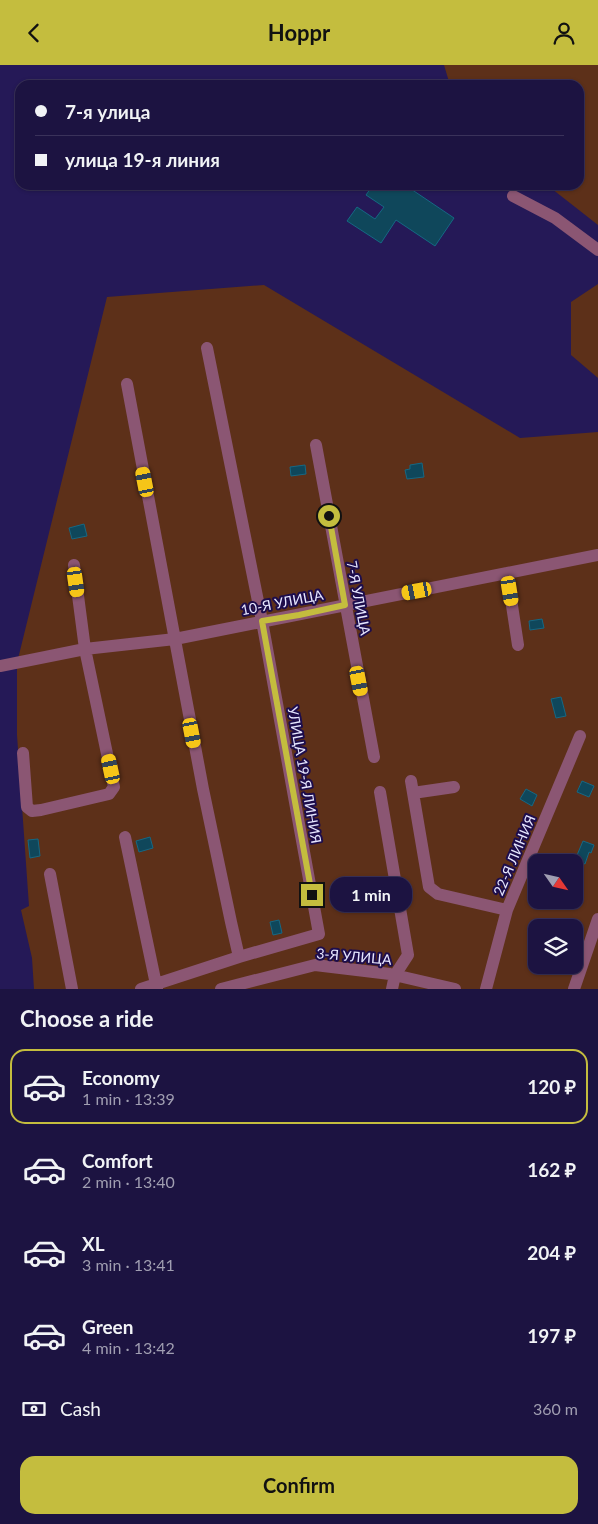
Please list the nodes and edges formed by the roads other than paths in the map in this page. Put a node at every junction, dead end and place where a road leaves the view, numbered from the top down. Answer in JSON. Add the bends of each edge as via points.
{"nodes":[{"id":1,"x":513,"y":195,"type":"dead end"},
{"id":2,"x":598,"y":250,"type":"edge"},
{"id":3,"x":207,"y":348,"type":"dead end"},
{"id":4,"x":127,"y":385,"type":"dead end"},
{"id":5,"x":316,"y":445,"type":"dead end"},
{"id":6,"x":598,"y":555,"type":"edge"},
{"id":7,"x":74,"y":565,"type":"dead end"},
{"id":8,"x":507,"y":573,"type":"junction"},
{"id":9,"x":345,"y":605,"type":"junction"},
{"id":10,"x":262,"y":621,"type":"junction"},
{"id":11,"x":175,"y":639,"type":"junction"},
{"id":12,"x":518,"y":645,"type":"dead end"},
{"id":13,"x":85,"y":649,"type":"junction"},
{"id":14,"x":0,"y":666,"type":"edge"},
{"id":15,"x":580,"y":736,"type":"dead end"},
{"id":16,"x":23,"y":753,"type":"dead end"},
{"id":17,"x":374,"y":757,"type":"dead end"},
{"id":18,"x":454,"y":787,"type":"dead end"},
{"id":19,"x":380,"y":792,"type":"dead end"},
{"id":20,"x":125,"y":837,"type":"dead end"},
{"id":21,"x":50,"y":874,"type":"dead end"},
{"id":22,"x":507,"y":910,"type":"junction"},
{"id":23,"x":598,"y":919,"type":"edge"},
{"id":24,"x":240,"y":957,"type":"junction"},
{"id":25,"x":395,"y":975,"type":"junction"},
{"id":26,"x":258,"y":985,"type":"edge"},
{"id":27,"x":156,"y":987,"type":"edge"},
{"id":28,"x":72,"y":989,"type":"edge"},
{"id":29,"x":141,"y":989,"type":"edge"},
{"id":30,"x":221,"y":989,"type":"edge"},
{"id":31,"x":392,"y":989,"type":"edge"},
{"id":32,"x":455,"y":989,"type":"edge"},
{"id":33,"x":486,"y":989,"type":"edge"},
{"id":34,"x":574,"y":989,"type":"edge"}],
"edges":[{"from":1,"to":2,"type":"street","via":[[555,217]]},
{"from":3,"to":10,"type":"street","name":"УЛИЦА 19-Я ЛИНИЯ"},
{"from":4,"to":11,"type":"street"},
{"from":5,"to":9,"type":"street","name":"7-Я УЛИЦА"},
{"from":6,"to":8,"type":"street","name":"10-Я УЛИЦА"},
{"from":7,"to":13,"type":"street"},
{"from":8,"to":9,"type":"street","name":"10-Я УЛИЦА"},
{"from":8,"to":12,"type":"street"},
{"from":9,"to":10,"type":"street","name":"10-Я УЛИЦА"},
{"from":9,"to":17,"type":"street","name":"7-Я УЛИЦА"},
{"from":10,"to":11,"type":"street","name":"10-Я УЛИЦА"},
{"from":10,"to":24,"type":"street","name":"УЛИЦА 19-Я ЛИНИЯ","via":[[319,935]]},
{"from":11,"to":13,"type":"street","name":"10-Я УЛИЦА"},
{"from":11,"to":24,"type":"street","via":[[203,789]]},
{"from":13,"to":14,"type":"street","name":"10-Я УЛИЦА"},
{"from":13,"to":16,"type":"street","via":[[114,787],[109,794],[32,811],[27,807]]},
{"from":15,"to":22,"type":"street","name":"22-Я ЛИНИЯ"},
{"from":18,"to":22,"type":"street","via":[[412,787],[428,887],[438,893]]},
{"from":19,"to":25,"type":"street","via":[[408,955]]},
{"from":20,"to":27,"type":"street"},
{"from":21,"to":28,"type":"street"},
{"from":22,"to":33,"type":"street","name":"22-Я ЛИНИЯ"},
{"from":23,"to":34,"type":"street"},
{"from":24,"to":27,"type":"street"},
{"from":25,"to":26,"type":"street","name":"3-Я УЛИЦА","via":[[315,965]]},
{"from":25,"to":31,"type":"street"},
{"from":25,"to":32,"type":"street","name":"3-Я УЛИЦА"},
{"from":26,"to":30,"type":"street","name":"3-Я УЛИЦА"},
{"from":27,"to":29,"type":"street"}]}
